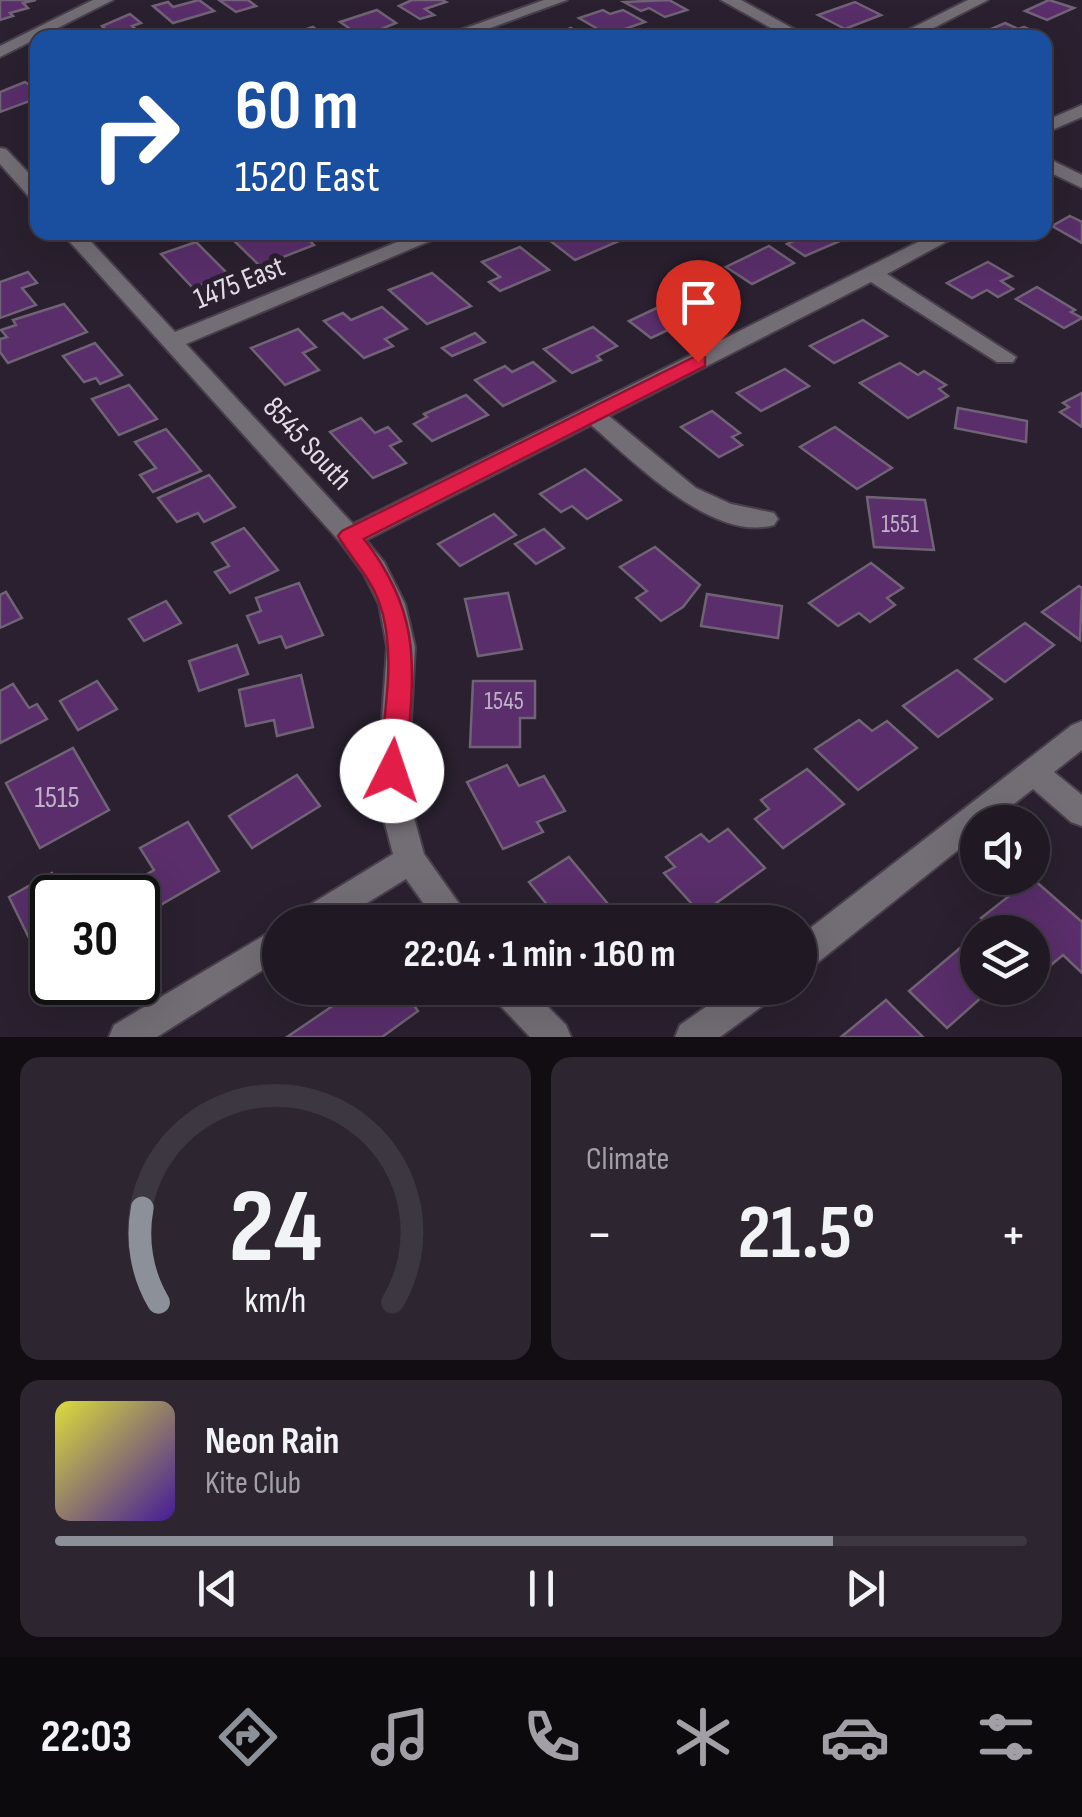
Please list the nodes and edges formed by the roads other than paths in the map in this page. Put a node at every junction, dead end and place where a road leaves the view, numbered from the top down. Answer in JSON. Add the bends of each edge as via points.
{"nodes":[{"id":1,"x":105,"y":0,"type":"edge"},
{"id":2,"x":559,"y":0,"type":"edge"},
{"id":3,"x":729,"y":0,"type":"edge"},
{"id":4,"x":980,"y":0,"type":"edge"},
{"id":5,"x":44,"y":30,"type":"edge"},
{"id":6,"x":470,"y":30,"type":"edge"},
{"id":7,"x":787,"y":30,"type":"edge"},
{"id":8,"x":916,"y":30,"type":"edge"},
{"id":9,"x":30,"y":37,"type":"edge"},
{"id":10,"x":0,"y":52,"type":"edge"},
{"id":11,"x":1082,"y":110,"type":"edge"},
{"id":12,"x":1052,"y":125,"type":"edge"},
{"id":13,"x":0,"y":153,"type":"edge"},
{"id":14,"x":1052,"y":167,"type":"edge"},
{"id":15,"x":30,"y":176,"type":"edge"},
{"id":16,"x":1075,"y":179,"type":"edge"},
{"id":17,"x":78,"y":240,"type":"edge"},
{"id":18,"x":421,"y":240,"type":"edge"},
{"id":19,"x":938,"y":240,"type":"edge"},
{"id":20,"x":872,"y":274,"type":"junction"},
{"id":21,"x":171,"y":342,"type":"junction"},
{"id":22,"x":1004,"y":357,"type":"dead end"},
{"id":23,"x":593,"y":414,"type":"junction"},
{"id":24,"x":766,"y":519,"type":"dead end"},
{"id":25,"x":350,"y":536,"type":"junction"},
{"id":26,"x":1082,"y":734,"type":"edge"},
{"id":27,"x":1034,"y":772,"type":"junction"},
{"id":28,"x":1082,"y":813,"type":"edge"},
{"id":29,"x":410,"y":860,"type":"junction"},
{"id":30,"x":337,"y":905,"type":"edge"},
{"id":31,"x":443,"y":905,"type":"edge"},
{"id":32,"x":817,"y":943,"type":"edge"},
{"id":33,"x":262,"y":952,"type":"edge"},
{"id":34,"x":523,"y":1005,"type":"edge"},
{"id":35,"x":736,"y":1005,"type":"edge"},
{"id":36,"x":126,"y":1037,"type":"edge"},
{"id":37,"x":554,"y":1037,"type":"edge"},
{"id":38,"x":692,"y":1037,"type":"edge"}],
"edges":[{"from":1,"to":5,"type":"street"},
{"from":2,"to":6,"type":"street"},
{"from":3,"to":7,"type":"street"},
{"from":4,"to":8,"type":"street"},
{"from":9,"to":10,"type":"street"},
{"from":11,"to":12,"type":"street"},
{"from":13,"to":15,"type":"street"},
{"from":14,"to":16,"type":"street"},
{"from":17,"to":21,"type":"street","name":"8545 South"},
{"from":18,"to":21,"type":"street","name":"1475 East"},
{"from":19,"to":20,"type":"street"},
{"from":20,"to":22,"type":"street"},
{"from":20,"to":23,"type":"street"},
{"from":21,"to":25,"type":"street","name":"8545 South"},
{"from":23,"to":24,"type":"street","via":[[687,494],[726,512]]},
{"from":23,"to":25,"type":"street"},
{"from":25,"to":29,"type":"street","name":"8545 South","via":[[392,604],[401,647],[392,793]]},
{"from":26,"to":27,"type":"street"},
{"from":27,"to":28,"type":"street"},
{"from":27,"to":32,"type":"street"},
{"from":29,"to":30,"type":"street"},
{"from":29,"to":31,"type":"street"},
{"from":33,"to":36,"type":"street"},
{"from":34,"to":37,"type":"street"},
{"from":35,"to":38,"type":"street"}]}
